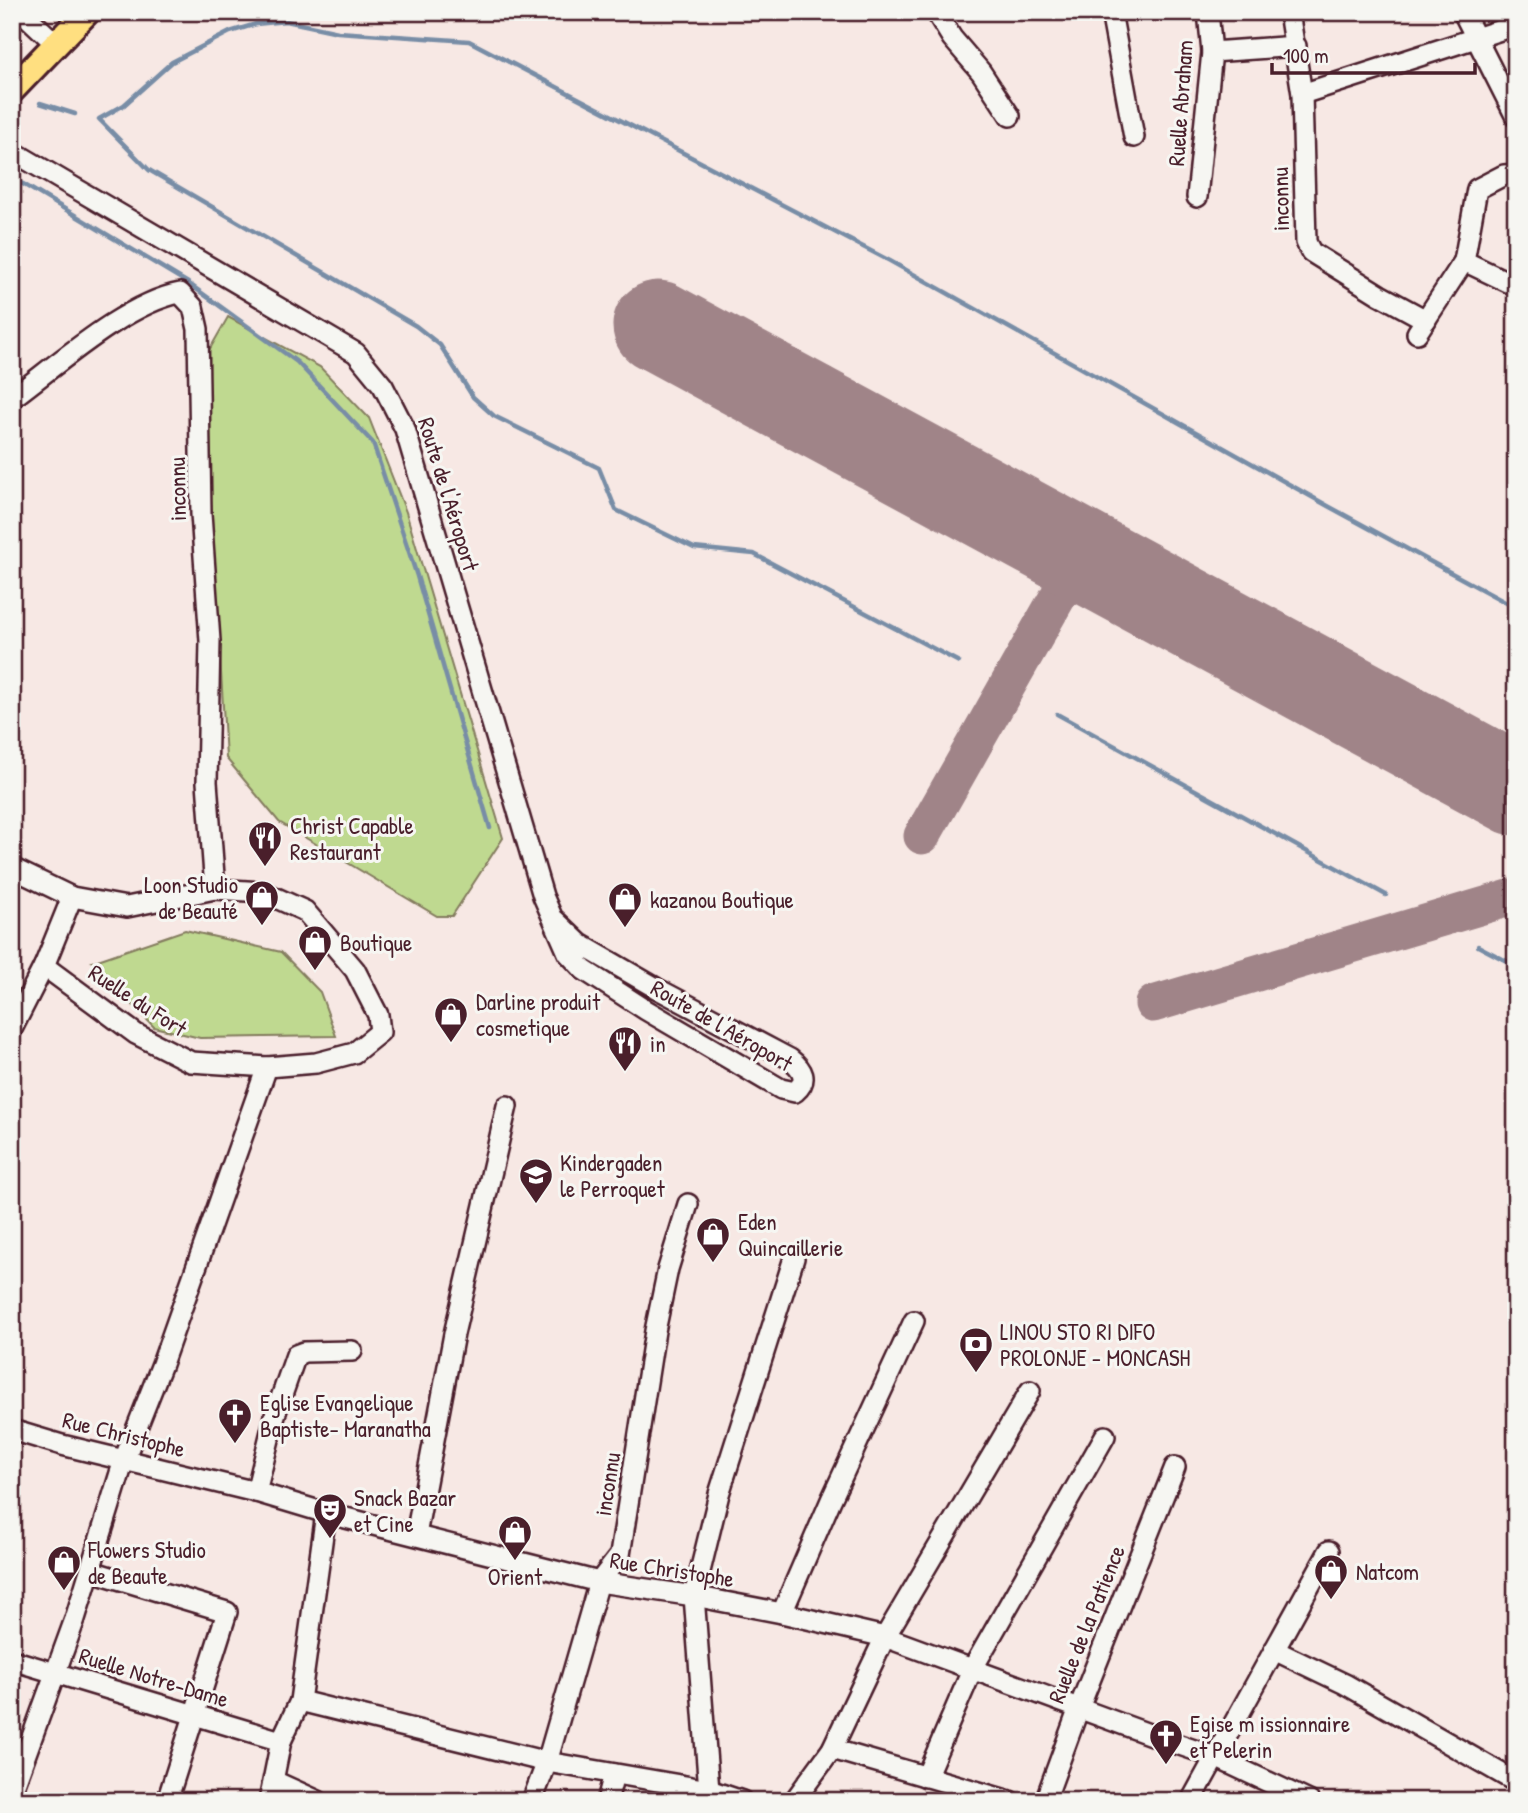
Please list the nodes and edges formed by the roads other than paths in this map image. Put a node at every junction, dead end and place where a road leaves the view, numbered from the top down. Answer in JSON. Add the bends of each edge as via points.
{"nodes":[{"id":1,"x":22,"y":12,"type":"edge"},
{"id":2,"x":87,"y":12,"type":"edge"},
{"id":3,"x":936,"y":12,"type":"edge"},
{"id":4,"x":1111,"y":12,"type":"edge"},
{"id":5,"x":1208,"y":12,"type":"edge"},
{"id":6,"x":1289,"y":12,"type":"edge"},
{"id":7,"x":1463,"y":12,"type":"edge"},
{"id":8,"x":1516,"y":25,"type":"edge"},
{"id":9,"x":1475,"y":40,"type":"junction"},
{"id":10,"x":55,"y":43,"type":"junction"},
{"id":11,"x":1296,"y":46,"type":"junction"},
{"id":12,"x":1212,"y":52,"type":"junction"},
{"id":13,"x":12,"y":90,"type":"edge"},
{"id":14,"x":1302,"y":94,"type":"junction"},
{"id":15,"x":1010,"y":116,"type":"dead end"},
{"id":16,"x":1516,"y":117,"type":"edge"},
{"id":17,"x":1134,"y":137,"type":"dead end"},
{"id":18,"x":12,"y":151,"type":"edge"},
{"id":19,"x":1516,"y":174,"type":"edge"},
{"id":20,"x":1196,"y":197,"type":"dead end"},
{"id":21,"x":1464,"y":261,"type":"junction"},
{"id":22,"x":1516,"y":286,"type":"edge"},
{"id":23,"x":12,"y":398,"type":"edge"},
{"id":24,"x":12,"y":868,"type":"edge"},
{"id":25,"x":215,"y":889,"type":"junction"},
{"id":26,"x":72,"y":897,"type":"junction"},
{"id":27,"x":555,"y":920,"type":"junction"},
{"id":28,"x":44,"y":966,"type":"junction"},
{"id":29,"x":13,"y":1022,"type":"edge"},
{"id":30,"x":267,"y":1067,"type":"junction"},
{"id":31,"x":507,"y":1106,"type":"dead end"},
{"id":32,"x":688,"y":1204,"type":"dead end"},
{"id":33,"x":794,"y":1258,"type":"dead end"},
{"id":34,"x":914,"y":1321,"type":"dead end"},
{"id":35,"x":352,"y":1351,"type":"dead end"},
{"id":36,"x":1030,"y":1391,"type":"dead end"},
{"id":37,"x":12,"y":1430,"type":"edge"},
{"id":38,"x":1105,"y":1436,"type":"dead end"},
{"id":39,"x":124,"y":1460,"type":"junction"},
{"id":40,"x":1175,"y":1467,"type":"dead end"},
{"id":41,"x":256,"y":1492,"type":"junction"},
{"id":42,"x":326,"y":1513,"type":"junction"},
{"id":43,"x":416,"y":1535,"type":"junction"},
{"id":44,"x":1329,"y":1551,"type":"dead end"},
{"id":45,"x":91,"y":1571,"type":"junction"},
{"id":46,"x":599,"y":1582,"type":"junction"},
{"id":47,"x":694,"y":1596,"type":"junction"},
{"id":48,"x":782,"y":1613,"type":"junction"},
{"id":49,"x":885,"y":1637,"type":"junction"},
{"id":50,"x":1274,"y":1650,"type":"junction"},
{"id":51,"x":12,"y":1660,"type":"edge"},
{"id":52,"x":973,"y":1668,"type":"junction"},
{"id":53,"x":56,"y":1673,"type":"junction"},
{"id":54,"x":300,"y":1701,"type":"junction"},
{"id":55,"x":1079,"y":1708,"type":"junction"},
{"id":56,"x":196,"y":1714,"type":"junction"},
{"id":57,"x":281,"y":1741,"type":"junction"},
{"id":58,"x":832,"y":1749,"type":"junction"},
{"id":59,"x":1215,"y":1757,"type":"junction"},
{"id":60,"x":547,"y":1762,"type":"junction"},
{"id":61,"x":614,"y":1774,"type":"junction"},
{"id":62,"x":926,"y":1777,"type":"junction"},
{"id":63,"x":274,"y":1782,"type":"junction"},
{"id":64,"x":1516,"y":1782,"type":"edge"},
{"id":65,"x":709,"y":1790,"type":"junction"},
{"id":66,"x":12,"y":1793,"type":"edge"},
{"id":67,"x":167,"y":1801,"type":"edge"},
{"id":68,"x":269,"y":1801,"type":"edge"},
{"id":69,"x":318,"y":1801,"type":"edge"},
{"id":70,"x":532,"y":1801,"type":"edge"},
{"id":71,"x":607,"y":1801,"type":"edge"},
{"id":72,"x":742,"y":1801,"type":"edge"},
{"id":73,"x":794,"y":1801,"type":"edge"},
{"id":74,"x":1010,"y":1801,"type":"edge"},
{"id":75,"x":1045,"y":1801,"type":"edge"},
{"id":76,"x":1191,"y":1801,"type":"edge"},
{"id":77,"x":1309,"y":1801,"type":"edge"}],
"edges":[{"from":1,"to":10,"type":"street"},
{"from":2,"to":10,"type":"main road"},
{"from":3,"to":15,"type":"street"},
{"from":4,"to":17,"type":"street"},
{"from":5,"to":12,"type":"street","name":"Ruelle Abraham"},
{"from":6,"to":11,"type":"street","name":"inconnu"},
{"from":7,"to":9,"type":"street"},
{"from":8,"to":9,"type":"street"},
{"from":9,"to":14,"type":"street"},
{"from":9,"to":16,"type":"street"},
{"from":10,"to":13,"type":"main road"},
{"from":11,"to":12,"type":"street"},
{"from":11,"to":14,"type":"street","name":"inconnu"},
{"from":12,"to":20,"type":"street","name":"Ruelle Abraham"},
{"from":14,"to":21,"type":"street","name":"inconnu","via":[[1306,242],[1311,252],[1422,327]]},
{"from":18,"to":27,"type":"street","name":"Route de l'Aéroport","via":[[356,353],[383,386],[405,429],[543,896]]},
{"from":19,"to":21,"type":"street","name":"inconnu","via":[[1477,189]]},
{"from":21,"to":22,"type":"street"},
{"from":23,"to":25,"type":"street","name":"inconnu","via":[[115,322],[157,299],[180,293],[193,307],[198,329],[201,514],[210,642],[207,782]]},
{"from":24,"to":26,"type":"street","name":"Ruelle du Fort"},
{"from":25,"to":26,"type":"street","name":"Ruelle du Fort","via":[[127,907]]},
{"from":25,"to":30,"type":"street","name":"Ruelle du Fort","via":[[263,892],[305,911],[355,970],[378,1015],[380,1032],[354,1053],[316,1063]]},
{"from":26,"to":28,"type":"street"},
{"from":27,"to":27,"type":"street","name":"Route de l'Aéroport","via":[[568,953],[584,970],[781,1089],[795,1092],[802,1087],[803,1072],[790,1059],[580,944]]},
{"from":28,"to":29,"type":"street"},
{"from":28,"to":30,"type":"street","name":"Ruelle du Fort","via":[[136,1034],[191,1062]]},
{"from":30,"to":39,"type":"street"},
{"from":31,"to":43,"type":"street","via":[[454,1334]]},
{"from":32,"to":46,"type":"street","name":"inconnu","via":[[655,1331],[620,1555]]},
{"from":33,"to":47,"type":"street","via":[[719,1494]]},
{"from":34,"to":48,"type":"street"},
{"from":35,"to":41,"type":"street","via":[[296,1355]]},
{"from":36,"to":49,"type":"street"},
{"from":37,"to":39,"type":"street","name":"Rue Christophe"},
{"from":38,"to":52,"type":"street"},
{"from":39,"to":41,"type":"street","name":"Rue Christophe"},
{"from":39,"to":45,"type":"street"},
{"from":40,"to":55,"type":"street","name":"Ruelle de la Patience"},
{"from":41,"to":42,"type":"street","name":"Rue Christophe"},
{"from":42,"to":43,"type":"street","name":"Rue Christophe"},
{"from":42,"to":54,"type":"street"},
{"from":43,"to":46,"type":"street","name":"Rue Christophe"},
{"from":44,"to":50,"type":"street"},
{"from":45,"to":53,"type":"street"},
{"from":45,"to":56,"type":"street","via":[[227,1612]]},
{"from":46,"to":47,"type":"street","name":"Rue Christophe"},
{"from":46,"to":60,"type":"street","name":"inconnu"},
{"from":47,"to":48,"type":"street","name":"Rue Christophe"},
{"from":47,"to":65,"type":"street"},
{"from":48,"to":49,"type":"street","name":"Rue Christophe"},
{"from":49,"to":52,"type":"street","name":"Rue Christophe"},
{"from":49,"to":58,"type":"street"},
{"from":50,"to":59,"type":"street"},
{"from":50,"to":64,"type":"street","via":[[1345,1684]]},
{"from":51,"to":53,"type":"street","name":"Ruelle Notre-Dame"},
{"from":52,"to":55,"type":"street","name":"Rue Christophe"},
{"from":52,"to":62,"type":"street"},
{"from":53,"to":56,"type":"street","name":"Ruelle Notre-Dame"},
{"from":53,"to":66,"type":"street"},
{"from":54,"to":57,"type":"street"},
{"from":54,"to":60,"type":"street"},
{"from":55,"to":59,"type":"street","name":"Rue Christophe"},
{"from":55,"to":75,"type":"street","name":"Ruelle de la Patience"},
{"from":56,"to":57,"type":"street","name":"Ruelle Notre-Dame"},
{"from":56,"to":67,"type":"street"},
{"from":57,"to":63,"type":"street"},
{"from":58,"to":62,"type":"street"},
{"from":58,"to":73,"type":"street"},
{"from":59,"to":76,"type":"street"},
{"from":59,"to":77,"type":"street","name":"Rue Christophe"},
{"from":60,"to":61,"type":"street"},
{"from":60,"to":70,"type":"street","name":"inconnu"},
{"from":61,"to":65,"type":"street"},
{"from":61,"to":71,"type":"street"},
{"from":62,"to":74,"type":"street"},
{"from":63,"to":68,"type":"street"},
{"from":63,"to":69,"type":"street"},
{"from":65,"to":72,"type":"street"}]}
